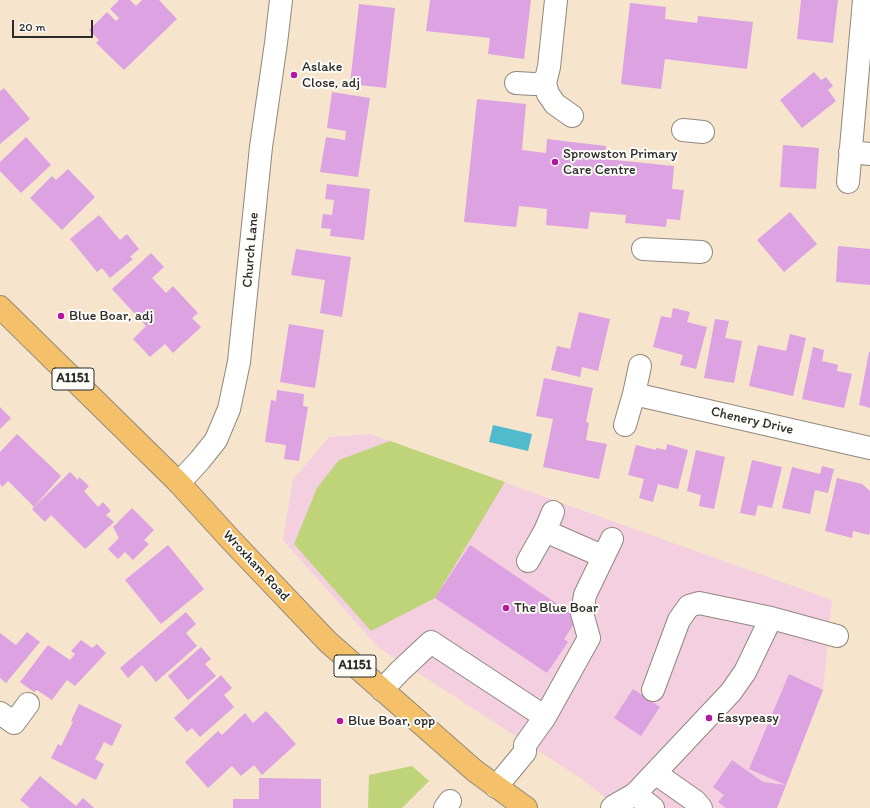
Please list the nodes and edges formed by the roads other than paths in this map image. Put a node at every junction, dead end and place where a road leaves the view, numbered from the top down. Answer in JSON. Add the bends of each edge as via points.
{"nodes":[{"id":1,"x":281,"y":0,"type":"edge"},
{"id":2,"x":556,"y":0,"type":"edge"},
{"id":3,"x":864,"y":0,"type":"edge"},
{"id":4,"x":516,"y":83,"type":"dead end"},
{"id":5,"x":545,"y":83,"type":"junction"},
{"id":6,"x":563,"y":110,"type":"dead end"},
{"id":7,"x":860,"y":153,"type":"edge"},
{"id":8,"x":848,"y":182,"type":"dead end"},
{"id":9,"x":643,"y":249,"type":"dead end"},
{"id":10,"x":701,"y":252,"type":"dead end"},
{"id":11,"x":0,"y":307,"type":"edge"},
{"id":12,"x":640,"y":366,"type":"dead end"},
{"id":13,"x":634,"y":394,"type":"junction"},
{"id":14,"x":625,"y":425,"type":"dead end"},
{"id":15,"x":870,"y":448,"type":"edge"},
{"id":16,"x":179,"y":483,"type":"junction"},
{"id":17,"x":528,"y":561,"type":"dead end"},
{"id":18,"x":771,"y":618,"type":"junction"},
{"id":19,"x":838,"y":636,"type":"dead end"},
{"id":20,"x":382,"y":690,"type":"junction"},
{"id":21,"x":653,"y":690,"type":"dead end"},
{"id":22,"x":28,"y":704,"type":"dead end"},
{"id":23,"x":0,"y":713,"type":"edge"},
{"id":24,"x":545,"y":717,"type":"junction"},
{"id":25,"x":655,"y":773,"type":"junction"},
{"id":26,"x":496,"y":787,"type":"junction"},
{"id":27,"x":635,"y":794,"type":"junction"},
{"id":28,"x":526,"y":808,"type":"edge"},
{"id":29,"x":612,"y":808,"type":"edge"},
{"id":30,"x":653,"y":808,"type":"edge"},
{"id":31,"x":701,"y":808,"type":"edge"}],
"edges":[{"from":1,"to":16,"type":"street","name":"Church Lane","via":[[261,148],[237,375],[229,409],[216,440]]},
{"from":2,"to":5,"type":"street"},
{"from":3,"to":7,"type":"street"},
{"from":4,"to":5,"type":"street"},
{"from":5,"to":6,"type":"street","via":[[548,94]]},
{"from":7,"to":8,"type":"street"},
{"from":9,"to":10,"type":"street"},
{"from":11,"to":16,"type":"main road","name":"Wroxham Road","number":"A1151"},
{"from":12,"to":13,"type":"street"},
{"from":13,"to":14,"type":"street"},
{"from":13,"to":15,"type":"street","name":"Chenery Drive"},
{"from":16,"to":20,"type":"main road","name":"Wroxham Road","number":"A1151","via":[[328,642]]},
{"from":17,"to":24,"type":"street","via":[[549,522],[607,548],[585,595],[582,613],[589,638]]},
{"from":18,"to":19,"type":"street"},
{"from":18,"to":21,"type":"street","via":[[699,603],[689,606],[679,620]]},
{"from":18,"to":25,"type":"street","via":[[745,672],[731,692]]},
{"from":20,"to":24,"type":"street","via":[[431,642]]},
{"from":20,"to":26,"type":"main road","name":"Wroxham Road","number":"A1151"},
{"from":22,"to":23,"type":"street","via":[[14,723]]},
{"from":24,"to":26,"type":"street","via":[[525,745],[525,752]]},
{"from":25,"to":27,"type":"street"},
{"from":25,"to":31,"type":"street"},
{"from":26,"to":28,"type":"main road","name":"Wroxham Road","number":"A1151"},
{"from":27,"to":29,"type":"street"},
{"from":27,"to":30,"type":"street"}]}
